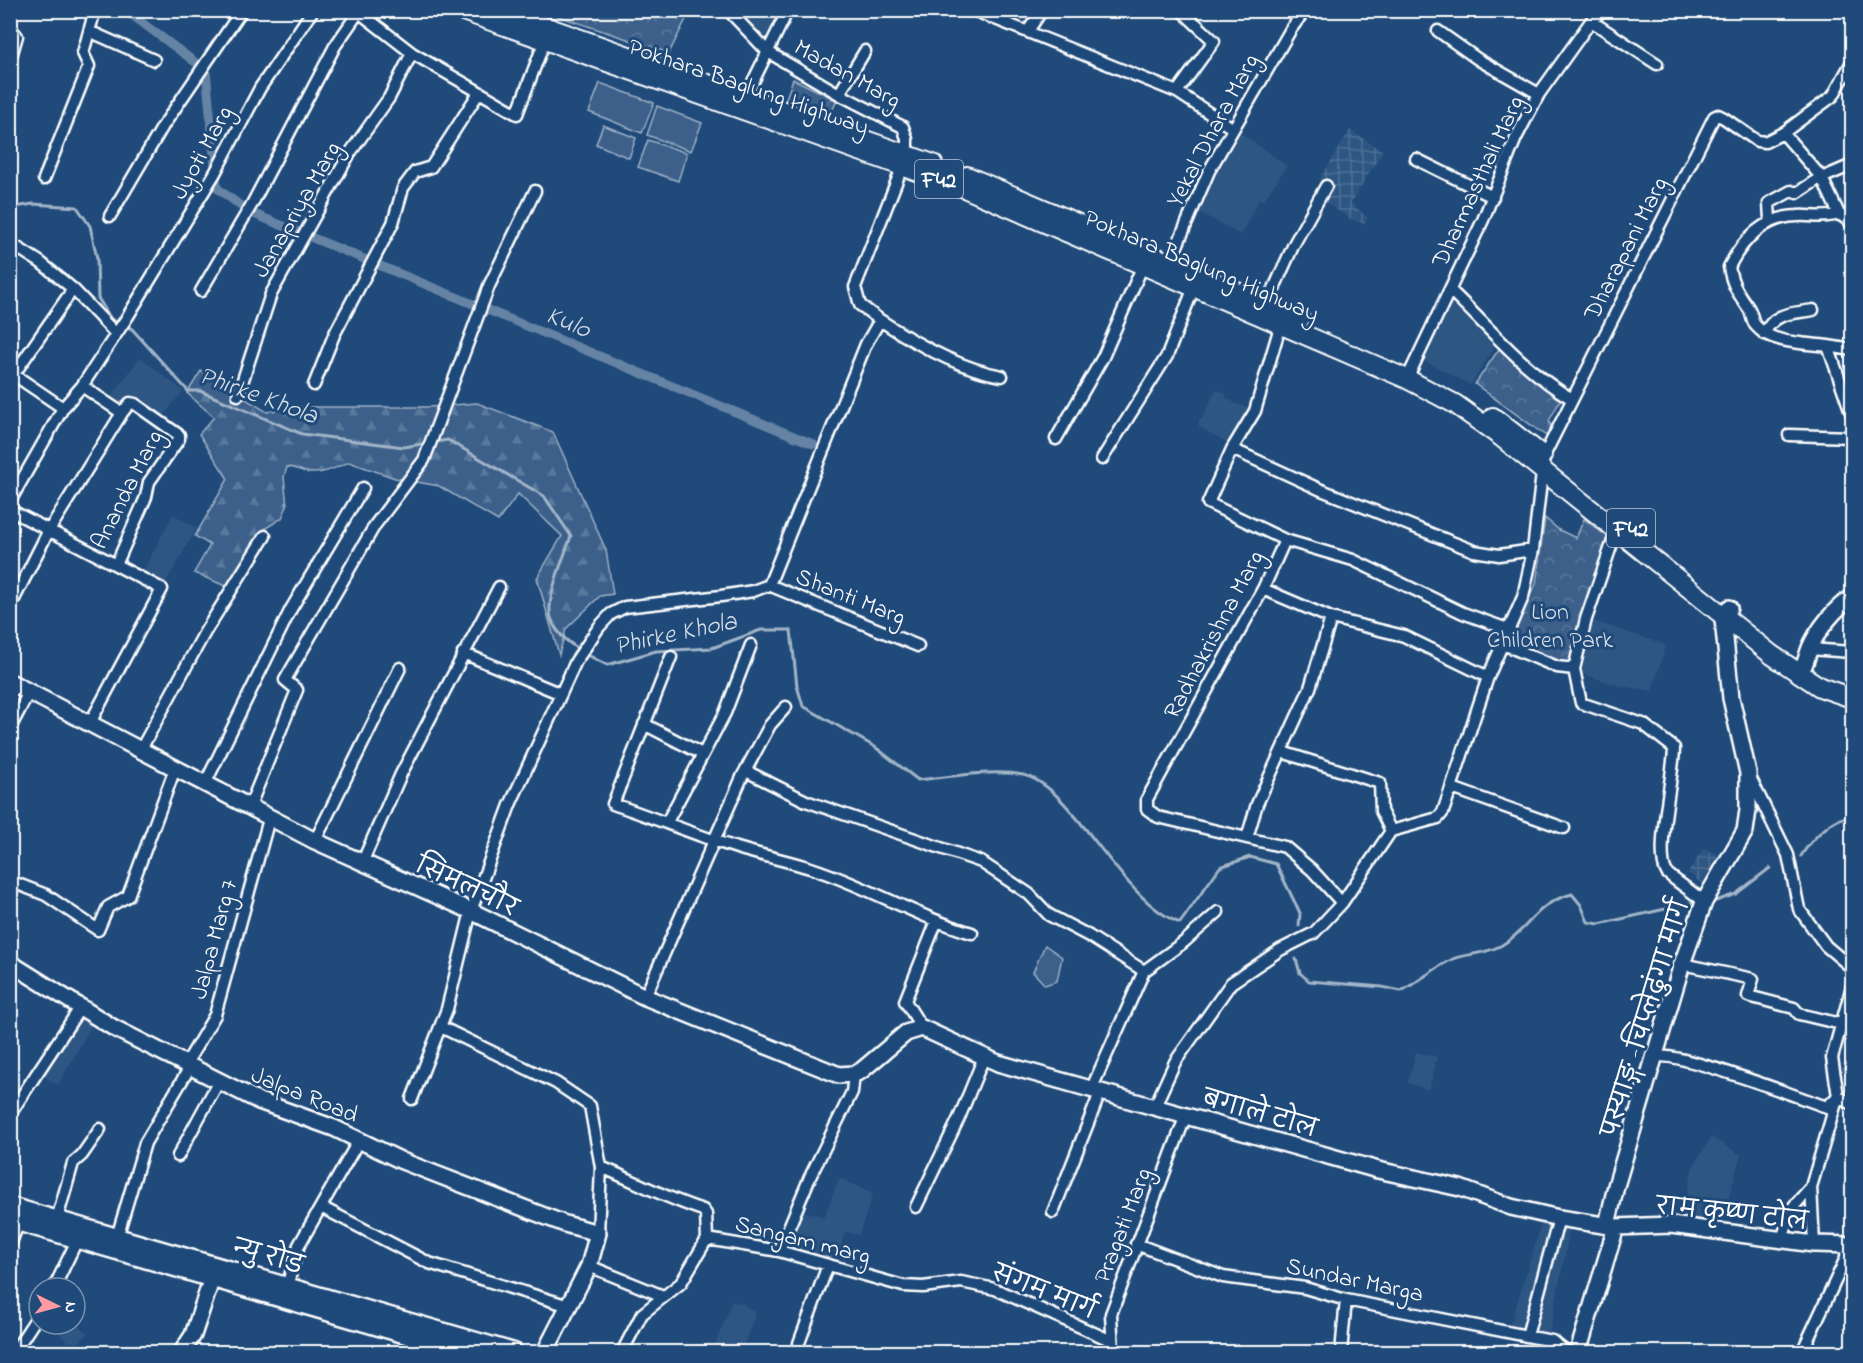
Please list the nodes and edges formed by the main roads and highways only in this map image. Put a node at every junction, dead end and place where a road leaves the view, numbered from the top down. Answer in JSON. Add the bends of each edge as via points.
{"nodes":[{"id":1,"x":460,"y":10,"type":"edge"},
{"id":2,"x":499,"y":10,"type":"edge"},
{"id":3,"x":904,"y":161,"type":"junction"},
{"id":4,"x":1171,"y":270,"type":"junction"},
{"id":5,"x":1282,"y":319,"type":"junction"},
{"id":6,"x":1543,"y":463,"type":"junction"},
{"id":7,"x":1852,"y":598,"type":"edge"},
{"id":8,"x":1726,"y":613,"type":"junction"},
{"id":9,"x":1805,"y":663,"type":"junction"},
{"id":10,"x":10,"y":682,"type":"edge"},
{"id":11,"x":1852,"y":686,"type":"edge"},
{"id":12,"x":1852,"y":698,"type":"edge"},
{"id":13,"x":10,"y":963,"type":"edge"},
{"id":14,"x":922,"y":1028,"type":"joint"},
{"id":15,"x":10,"y":1206,"type":"edge"},
{"id":16,"x":15,"y":1221,"type":"edge"},
{"id":17,"x":1612,"y":1226,"type":"junction"},
{"id":18,"x":80,"y":1233,"type":"junction"},
{"id":19,"x":1850,"y":1244,"type":"edge"},
{"id":20,"x":214,"y":1273,"type":"junction"},
{"id":21,"x":285,"y":1293,"type":"junction"},
{"id":22,"x":182,"y":1353,"type":"edge"},
{"id":23,"x":465,"y":1353,"type":"edge"},
{"id":24,"x":514,"y":1353,"type":"edge"},
{"id":25,"x":545,"y":1353,"type":"edge"},
{"id":26,"x":1578,"y":1353,"type":"edge"}],
"edges":[{"from":1,"to":3,"type":"highway","name":"Pokhara Baglung Highway","number":"F42"},
{"from":2,"to":3,"type":"highway","name":"Pokhara Baglung Highway","number":"F42","via":[[746,96]]},
{"from":3,"to":4,"type":"highway","name":"Pokhara Baglung Highway","number":"F42","via":[[1143,265]]},
{"from":3,"to":4,"type":"highway","name":"Pokhara Baglung Highway","number":"F42","via":[[981,182]]},
{"from":4,"to":5,"type":"highway","name":"Pokhara Baglung Highway","number":"F42","via":[[1194,287]]},
{"from":4,"to":5,"type":"highway","name":"Pokhara Baglung Highway","number":"F42","via":[[1267,304]]},
{"from":5,"to":6,"type":"highway","name":"Pokhara Baglung Highway","number":"F42","via":[[1409,374]]},
{"from":6,"to":8,"type":"highway","name":"Pokhara Baglung Highway","number":"F42"},
{"from":6,"to":8,"type":"highway","name":"Pokhara Baglung Highway","number":"F42","via":[[1616,532]]},
{"from":7,"to":9,"type":"main road","via":[[1842,603]]},
{"from":8,"to":9,"type":"highway","name":"Pokhara Baglung Highway","number":"F42"},
{"from":8,"to":17,"type":"main road","name":"पस्याङ्ग -चिप्लेढुंगा मार्ग","via":[[1731,698],[1748,773],[1745,831],[1704,902],[1682,964],[1616,1186]]},
{"from":9,"to":11,"type":"highway","name":"Pokhara Baglung Highway","number":"F42"},
{"from":9,"to":12,"type":"highway","name":"Pokhara Baglung Highway","number":"F42","via":[[1820,687]]},
{"from":10,"to":14,"type":"main road","name":"सिमलचौर","via":[[315,841],[471,911],[645,997],[822,1069],[839,1075],[854,1074],[906,1033]]},
{"from":13,"to":25,"type":"main road","name":"Jalpa Road","via":[[80,1008],[259,1101],[402,1161],[598,1233],[589,1266]]},
{"from":14,"to":17,"type":"main road","name":"बगाले टोल","via":[[984,1057],[1095,1091],[1378,1170],[1460,1188],[1511,1207]]},
{"from":15,"to":18,"type":"main road","name":"न्यु रोड","via":[[57,1219]]},
{"from":16,"to":18,"type":"main road","name":"न्यु रोड"},
{"from":17,"to":19,"type":"main road","name":"राम कृष्ण टोल","via":[[1671,1225],[1781,1241]]},
{"from":17,"to":26,"type":"main road","name":"पस्याङ्ग -चिप्लेढुंगा मार्ग"},
{"from":18,"to":20,"type":"main road","name":"न्यु रोड"},
{"from":18,"to":20,"type":"main road","name":"न्यु रोड","via":[[117,1237]]},
{"from":20,"to":21,"type":"main road","name":"न्यु रोड"},
{"from":20,"to":22,"type":"main road","via":[[193,1335]]},
{"from":21,"to":23,"type":"main road","name":"न्यु रोड"},
{"from":21,"to":24,"type":"main road","name":"न्यु रोड"}]}
